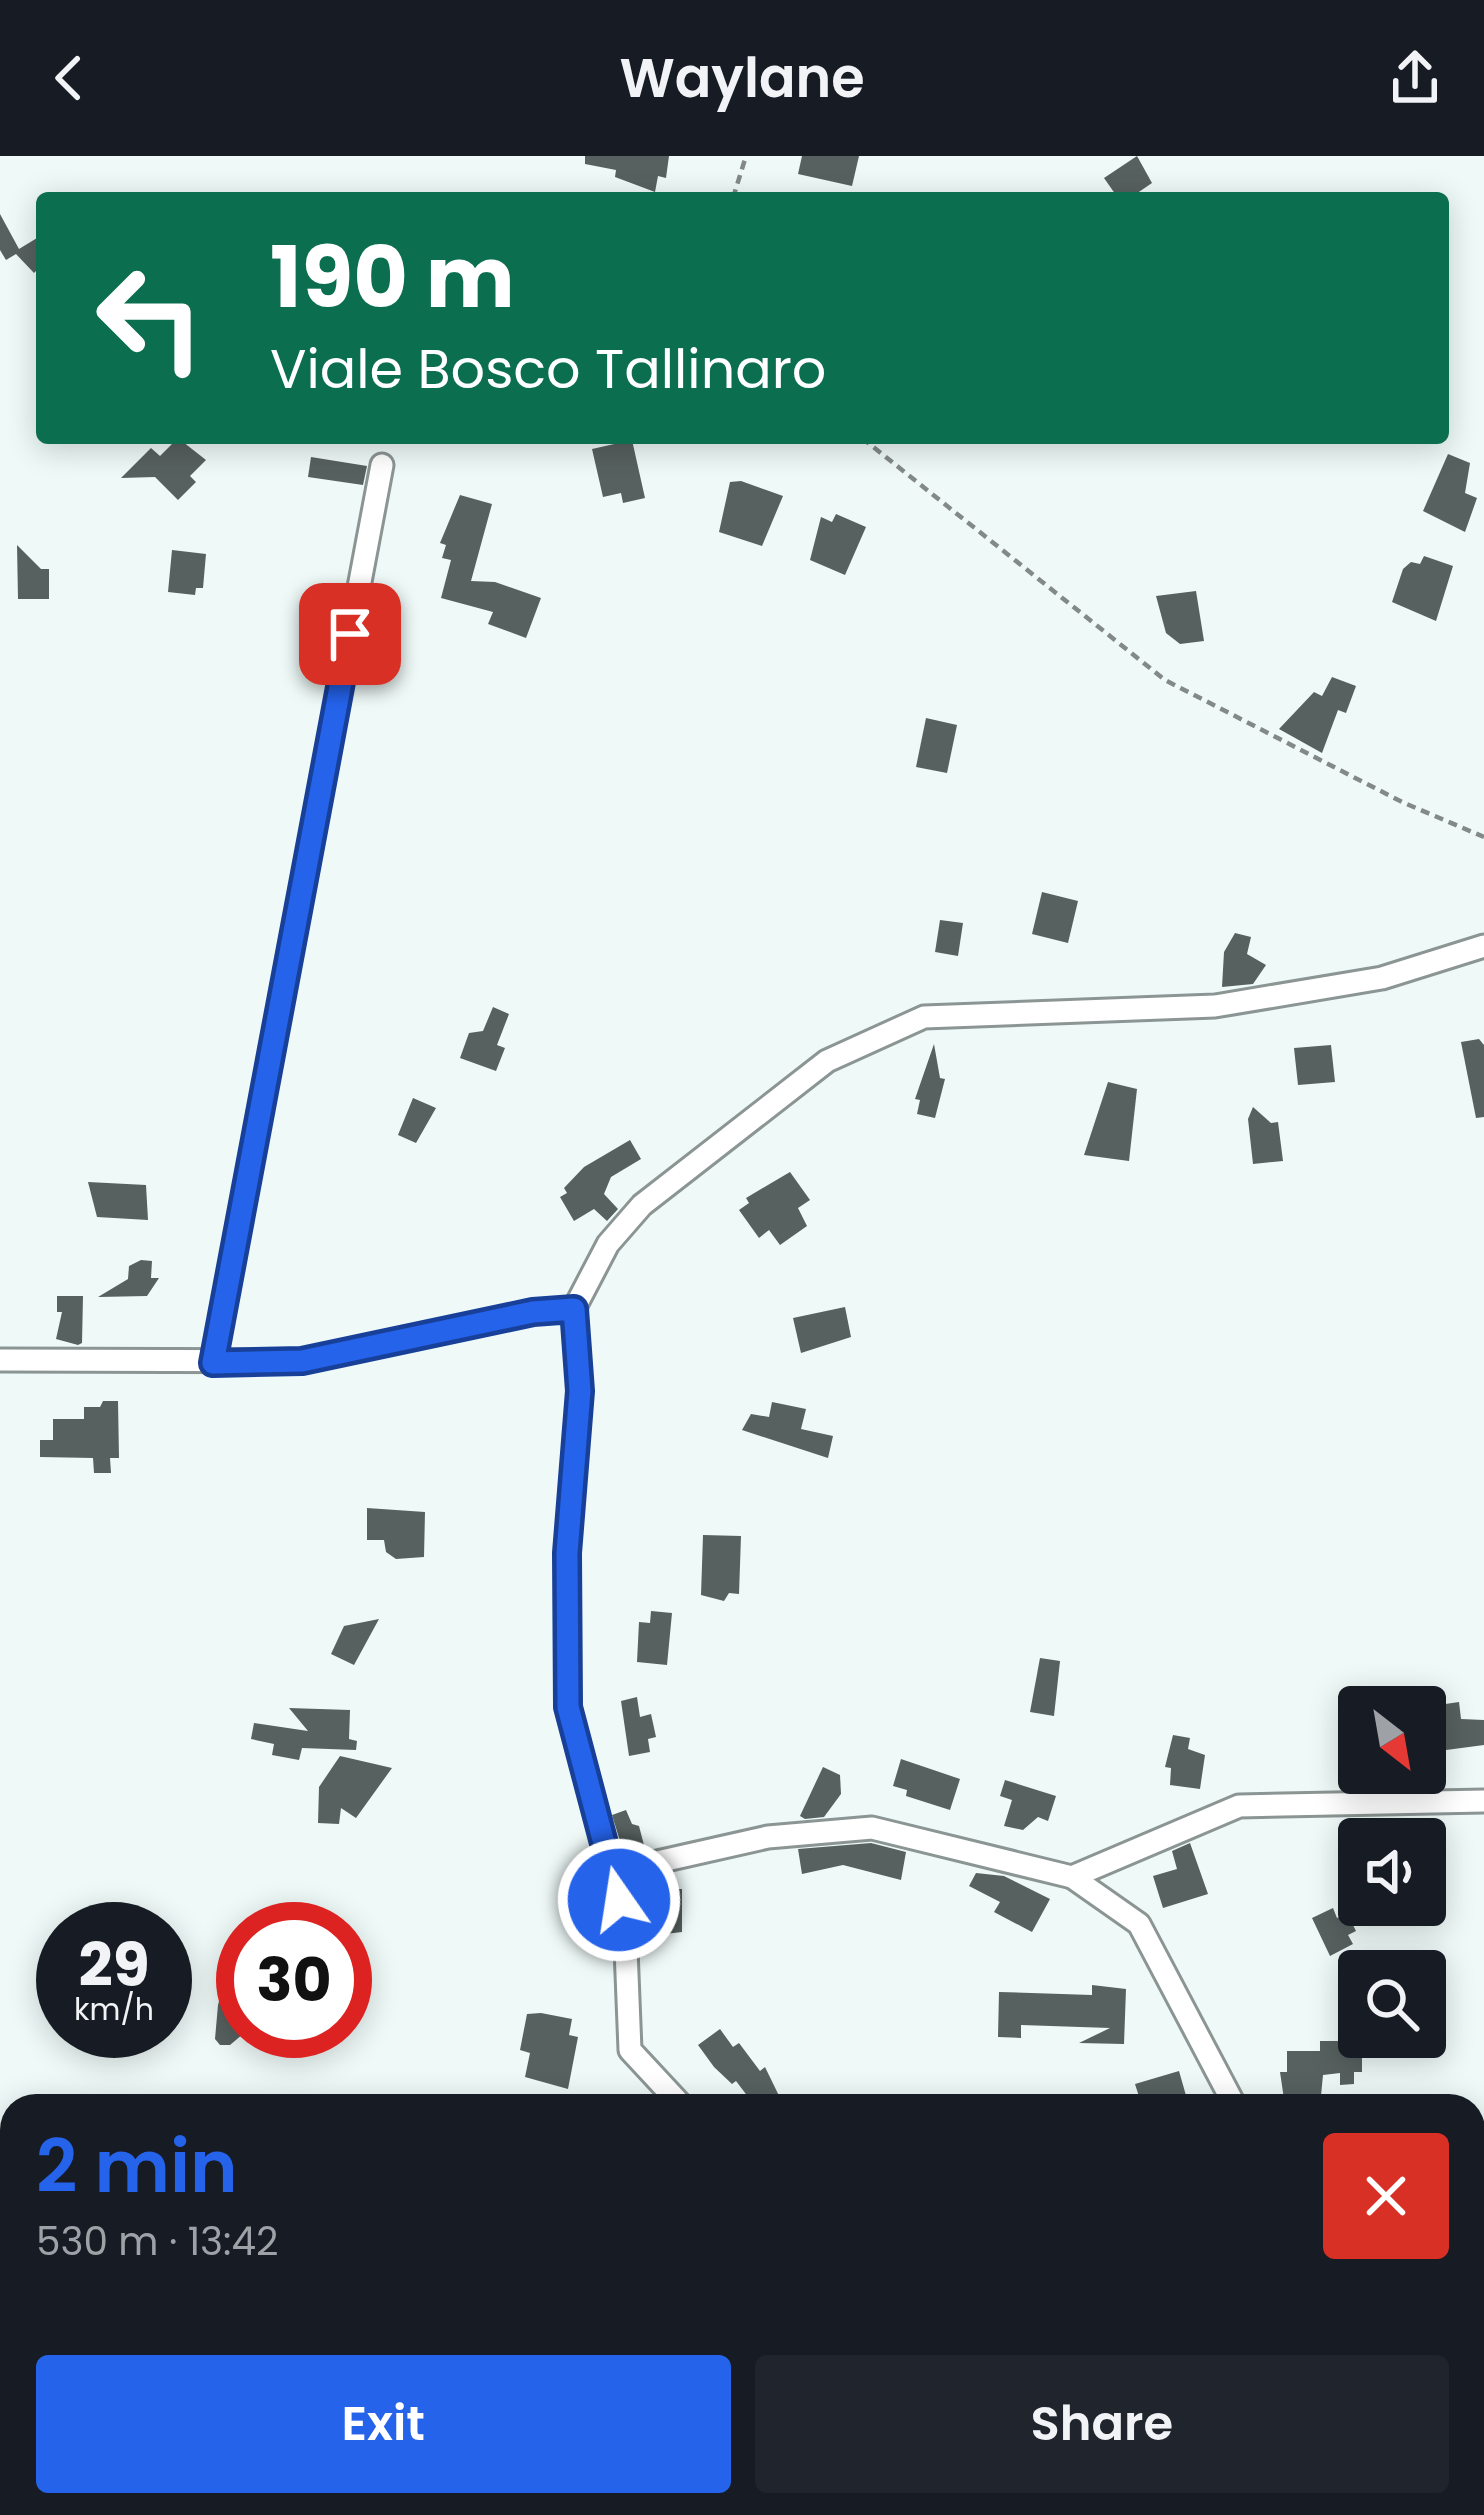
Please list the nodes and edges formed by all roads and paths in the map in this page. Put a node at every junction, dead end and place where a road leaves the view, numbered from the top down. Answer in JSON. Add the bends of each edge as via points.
{"nodes":[{"id":1,"x":746,"y":156,"type":"edge"},
{"id":2,"x":735,"y":192,"type":"edge"},
{"id":3,"x":870,"y":444,"type":"edge"},
{"id":4,"x":382,"y":465,"type":"dead end"},
{"id":5,"x":1484,"y":837,"type":"edge"},
{"id":6,"x":1484,"y":946,"type":"edge"},
{"id":7,"x":574,"y":1309,"type":"junction"},
{"id":8,"x":0,"y":1360,"type":"edge"},
{"id":9,"x":213,"y":1363,"type":"junction"},
{"id":10,"x":1484,"y":1801,"type":"edge"},
{"id":11,"x":613,"y":1872,"type":"junction"},
{"id":12,"x":1072,"y":1877,"type":"junction"},
{"id":13,"x":671,"y":2094,"type":"edge"},
{"id":14,"x":1229,"y":2094,"type":"edge"}],
"edges":[{"from":1,"to":2,"type":"path"},
{"from":3,"to":5,"type":"path","via":[[1165,680]]},
{"from":4,"to":9,"type":"street"},
{"from":6,"to":7,"type":"street","via":[[1382,978],[1215,1006],[925,1017],[827,1061],[642,1205],[608,1244]]},
{"from":7,"to":9,"type":"street","via":[[302,1361]]},
{"from":7,"to":11,"type":"street","via":[[580,1391],[567,1553],[568,1707]]},
{"from":8,"to":9,"type":"street"},
{"from":10,"to":12,"type":"street","via":[[1239,1806]]},
{"from":11,"to":12,"type":"street","via":[[768,1837],[872,1828]]},
{"from":11,"to":13,"type":"street","via":[[625,1922],[630,2050]]},
{"from":12,"to":14,"type":"street","via":[[1139,1924]]}]}
